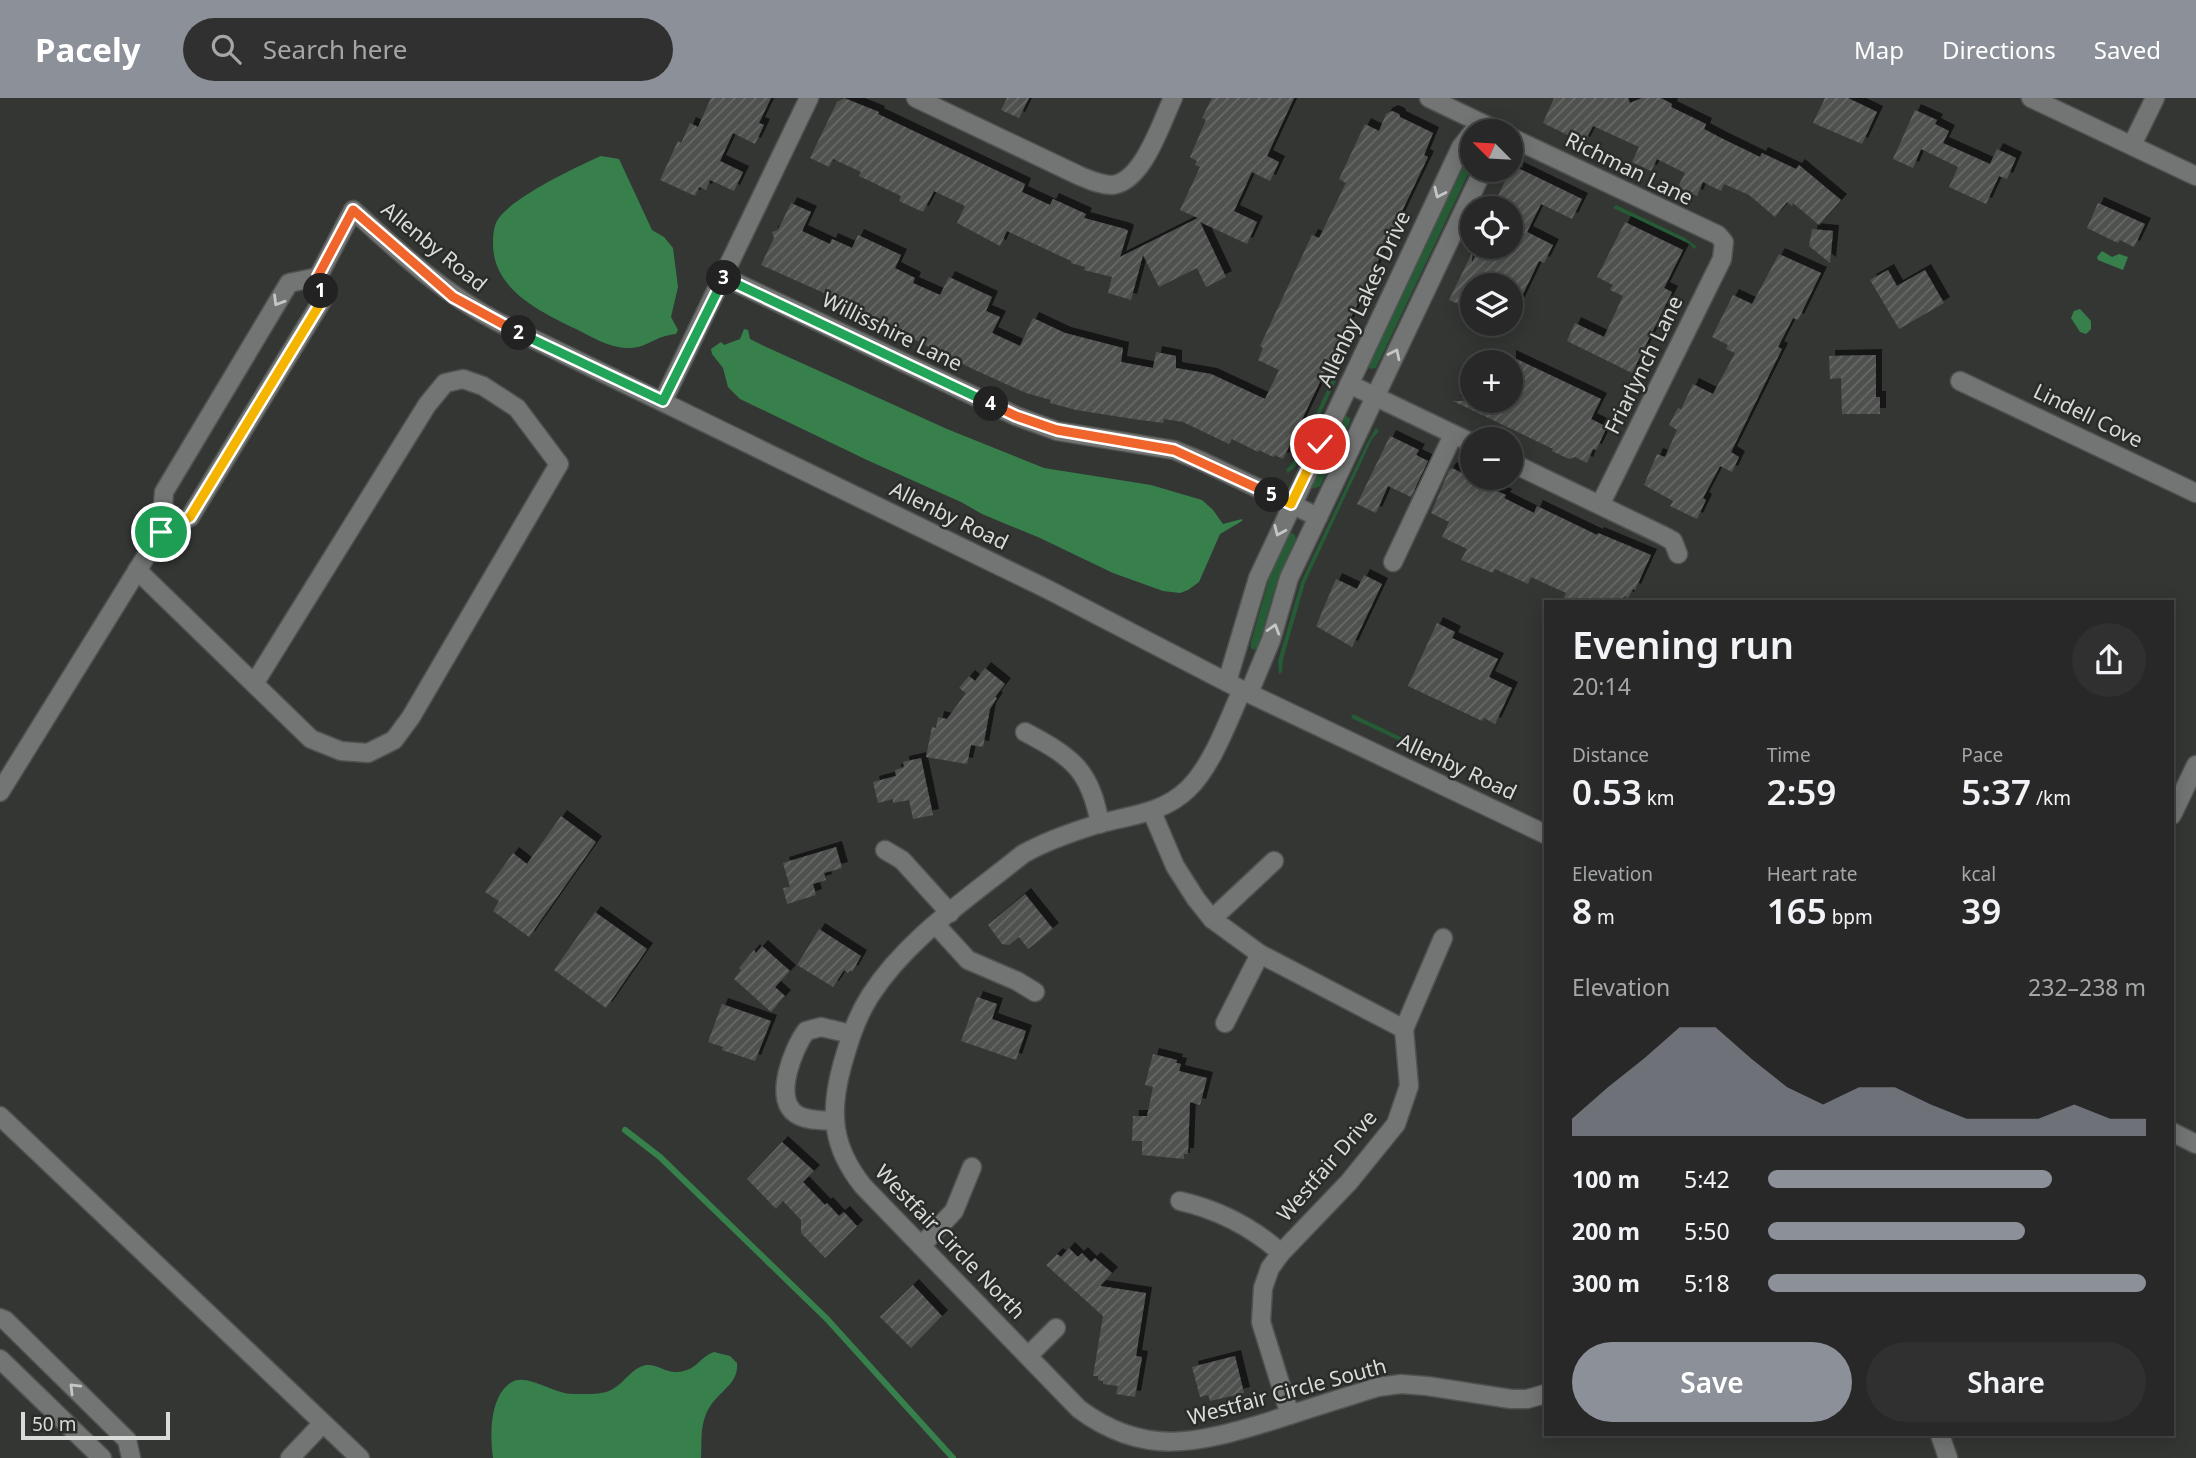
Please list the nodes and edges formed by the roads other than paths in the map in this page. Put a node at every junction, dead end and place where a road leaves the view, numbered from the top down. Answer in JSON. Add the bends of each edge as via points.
{"nodes":[{"id":1,"x":809,"y":98,"type":"edge"},
{"id":2,"x":916,"y":98,"type":"edge"},
{"id":3,"x":1173,"y":98,"type":"edge"},
{"id":4,"x":1429,"y":98,"type":"edge"},
{"id":5,"x":2031,"y":98,"type":"edge"},
{"id":6,"x":2155,"y":98,"type":"edge"},
{"id":7,"x":1466,"y":119,"type":"edge"},
{"id":8,"x":1523,"y":143,"type":"edge"},
{"id":9,"x":2132,"y":145,"type":"junction"},
{"id":10,"x":1460,"y":149,"type":"edge"},
{"id":11,"x":2196,"y":176,"type":"edge"},
{"id":12,"x":1477,"y":182,"type":"edge"},
{"id":13,"x":1724,"y":245,"type":"joint"},
{"id":14,"x":318,"y":276,"type":"junction"},
{"id":15,"x":724,"y":277,"type":"junction"},
{"id":16,"x":1960,"y":381,"type":"dead end"},
{"id":17,"x":1349,"y":384,"type":"junction"},
{"id":18,"x":1375,"y":396,"type":"junction"},
{"id":19,"x":663,"y":401,"type":"junction"},
{"id":20,"x":1453,"y":435,"type":"junction"},
{"id":21,"x":1460,"y":438,"type":"edge"},
{"id":22,"x":1523,"y":468,"type":"edge"},
{"id":23,"x":2196,"y":493,"type":"edge"},
{"id":24,"x":1291,"y":504,"type":"junction"},
{"id":25,"x":1600,"y":505,"type":"junction"},
{"id":26,"x":1318,"y":517,"type":"junction"},
{"id":27,"x":161,"y":532,"type":"junction"},
{"id":28,"x":1678,"y":554,"type":"dead end"},
{"id":29,"x":1393,"y":562,"type":"dead end"},
{"id":30,"x":137,"y":570,"type":"junction"},
{"id":31,"x":254,"y":684,"type":"junction"},
{"id":32,"x":1239,"y":688,"type":"junction"},
{"id":33,"x":1025,"y":732,"type":"dead end"},
{"id":34,"x":2196,"y":765,"type":"edge"},
{"id":35,"x":0,"y":792,"type":"edge"},
{"id":36,"x":2174,"y":809,"type":"edge"},
{"id":37,"x":1152,"y":812,"type":"junction"},
{"id":38,"x":1100,"y":824,"type":"junction"},
{"id":39,"x":1544,"y":834,"type":"edge"},
{"id":40,"x":886,"y":850,"type":"dead end"},
{"id":41,"x":1274,"y":861,"type":"dead end"},
{"id":42,"x":943,"y":919,"type":"junction"},
{"id":43,"x":1212,"y":919,"type":"junction"},
{"id":44,"x":1443,"y":938,"type":"dead end"},
{"id":45,"x":1260,"y":954,"type":"junction"},
{"id":46,"x":1035,"y":992,"type":"dead end"},
{"id":47,"x":1225,"y":1023,"type":"dead end"},
{"id":48,"x":1404,"y":1029,"type":"junction"},
{"id":49,"x":851,"y":1034,"type":"junction"},
{"id":50,"x":0,"y":1116,"type":"edge"},
{"id":51,"x":835,"y":1121,"type":"junction"},
{"id":52,"x":2174,"y":1133,"type":"edge"},
{"id":53,"x":2196,"y":1144,"type":"edge"},
{"id":54,"x":972,"y":1167,"type":"dead end"},
{"id":55,"x":1180,"y":1201,"type":"dead end"},
{"id":56,"x":922,"y":1246,"type":"junction"},
{"id":57,"x":1281,"y":1253,"type":"junction"},
{"id":58,"x":0,"y":1318,"type":"edge"},
{"id":59,"x":1056,"y":1328,"type":"dead end"},
{"id":60,"x":1028,"y":1356,"type":"junction"},
{"id":61,"x":0,"y":1359,"type":"edge"},
{"id":62,"x":1544,"y":1394,"type":"edge"},
{"id":63,"x":1290,"y":1415,"type":"junction"},
{"id":64,"x":323,"y":1423,"type":"junction"},
{"id":65,"x":1940,"y":1436,"type":"edge"},
{"id":66,"x":102,"y":1458,"type":"edge"},
{"id":67,"x":131,"y":1458,"type":"edge"},
{"id":68,"x":290,"y":1458,"type":"edge"},
{"id":69,"x":360,"y":1458,"type":"edge"},
{"id":70,"x":1948,"y":1458,"type":"edge"}],
"edges":[{"from":1,"to":15,"type":"street"},
{"from":2,"to":3,"type":"street","via":[[1080,176],[1114,185],[1139,169]]},
{"from":4,"to":7,"type":"street"},
{"from":5,"to":9,"type":"street"},
{"from":6,"to":9,"type":"street"},
{"from":8,"to":13,"type":"street","name":"Richman Lane","via":[[1718,235]]},
{"from":9,"to":11,"type":"street"},
{"from":10,"to":17,"type":"street","name":"Allenby Lakes Drive","one_way":true},
{"from":18,"to":12,"type":"street","one_way":true},
{"from":13,"to":25,"type":"street","name":"Friarlynch Lane","via":[[1722,259]]},
{"from":14,"to":19,"type":"street","name":"Allenby Road","via":[[353,210],[462,302]]},
{"from":14,"to":27,"type":"street","via":[[323,299],[190,517]]},
{"from":14,"to":27,"type":"street","one_way":true,"via":[[289,283],[164,492]]},
{"from":15,"to":19,"type":"street"},
{"from":15,"to":24,"type":"street","name":"Willisshire Lane","via":[[1016,416],[1057,430],[1174,450]]},
{"from":16,"to":23,"type":"street","name":"Lindell Cove"},
{"from":17,"to":18,"type":"street"},
{"from":17,"to":24,"type":"street","name":"Allenby Lakes Drive"},
{"from":18,"to":20,"type":"street"},
{"from":18,"to":26,"type":"street"},
{"from":19,"to":32,"type":"street","name":"Allenby Road"},
{"from":20,"to":21,"type":"street"},
{"from":20,"to":29,"type":"street"},
{"from":22,"to":25,"type":"street"},
{"from":24,"to":26,"type":"street","name":"Willisshire Lane"},
{"from":24,"to":32,"type":"street","name":"Allenby Lakes Drive","one_way":true,"via":[[1258,578]]},
{"from":25,"to":28,"type":"street","via":[[1673,541]]},
{"from":32,"to":26,"type":"street","one_way":true,"via":[[1271,640],[1289,578]]},
{"from":27,"to":30,"type":"street"},
{"from":30,"to":31,"type":"street"},
{"from":30,"to":35,"type":"street"},
{"from":31,"to":31,"type":"street","via":[[311,739],[341,751],[368,753],[394,740],[559,464],[517,408],[463,379],[445,383]]},
{"from":32,"to":37,"type":"street","name":"Westfair Circle North","via":[[1200,775],[1181,795]]},
{"from":32,"to":39,"type":"street","name":"Allenby Road"},
{"from":33,"to":38,"type":"street","via":[[1076,765],[1092,790]]},
{"from":34,"to":36,"type":"street"},
{"from":37,"to":38,"type":"street","name":"Westfair Circle North"},
{"from":37,"to":43,"type":"street","via":[[1175,866]]},
{"from":38,"to":42,"type":"street","name":"Westfair Circle North","via":[[1023,855]]},
{"from":40,"to":42,"type":"street","via":[[902,860]]},
{"from":41,"to":43,"type":"street"},
{"from":42,"to":46,"type":"street","via":[[968,960]]},
{"from":42,"to":49,"type":"street","name":"Westfair Circle North","via":[[885,975]]},
{"from":43,"to":45,"type":"street"},
{"from":44,"to":48,"type":"street"},
{"from":45,"to":47,"type":"street"},
{"from":45,"to":48,"type":"street"},
{"from":48,"to":57,"type":"street","name":"Westfair Drive","via":[[1409,1086],[1396,1124],[1349,1182]]},
{"from":49,"to":51,"type":"street","name":"Westfair Circle North","via":[[837,1085]]},
{"from":49,"to":51,"type":"street","via":[[821,1027],[806,1031],[786,1083],[785,1097],[797,1115]]},
{"from":50,"to":64,"type":"street"},
{"from":51,"to":56,"type":"street","name":"Westfair Circle North","via":[[838,1144],[850,1170]]},
{"from":52,"to":53,"type":"street"},
{"from":54,"to":56,"type":"street","via":[[954,1211]]},
{"from":55,"to":57,"type":"street","via":[[1233,1218]]},
{"from":56,"to":60,"type":"street","name":"Westfair Circle North"},
{"from":57,"to":63,"type":"street","name":"Westfair Drive","via":[[1263,1288],[1261,1322]]},
{"from":67,"to":58,"type":"street","one_way":true,"via":[[127,1440]]},
{"from":59,"to":60,"type":"street"},
{"from":60,"to":63,"type":"street","name":"Westfair Circle South","via":[[1092,1419],[1147,1442],[1195,1443]]},
{"from":61,"to":66,"type":"street"},
{"from":62,"to":63,"type":"street","name":"Westfair Circle South","via":[[1511,1399],[1401,1384]]},
{"from":64,"to":68,"type":"street"},
{"from":64,"to":69,"type":"street"},
{"from":65,"to":70,"type":"street"}]}
